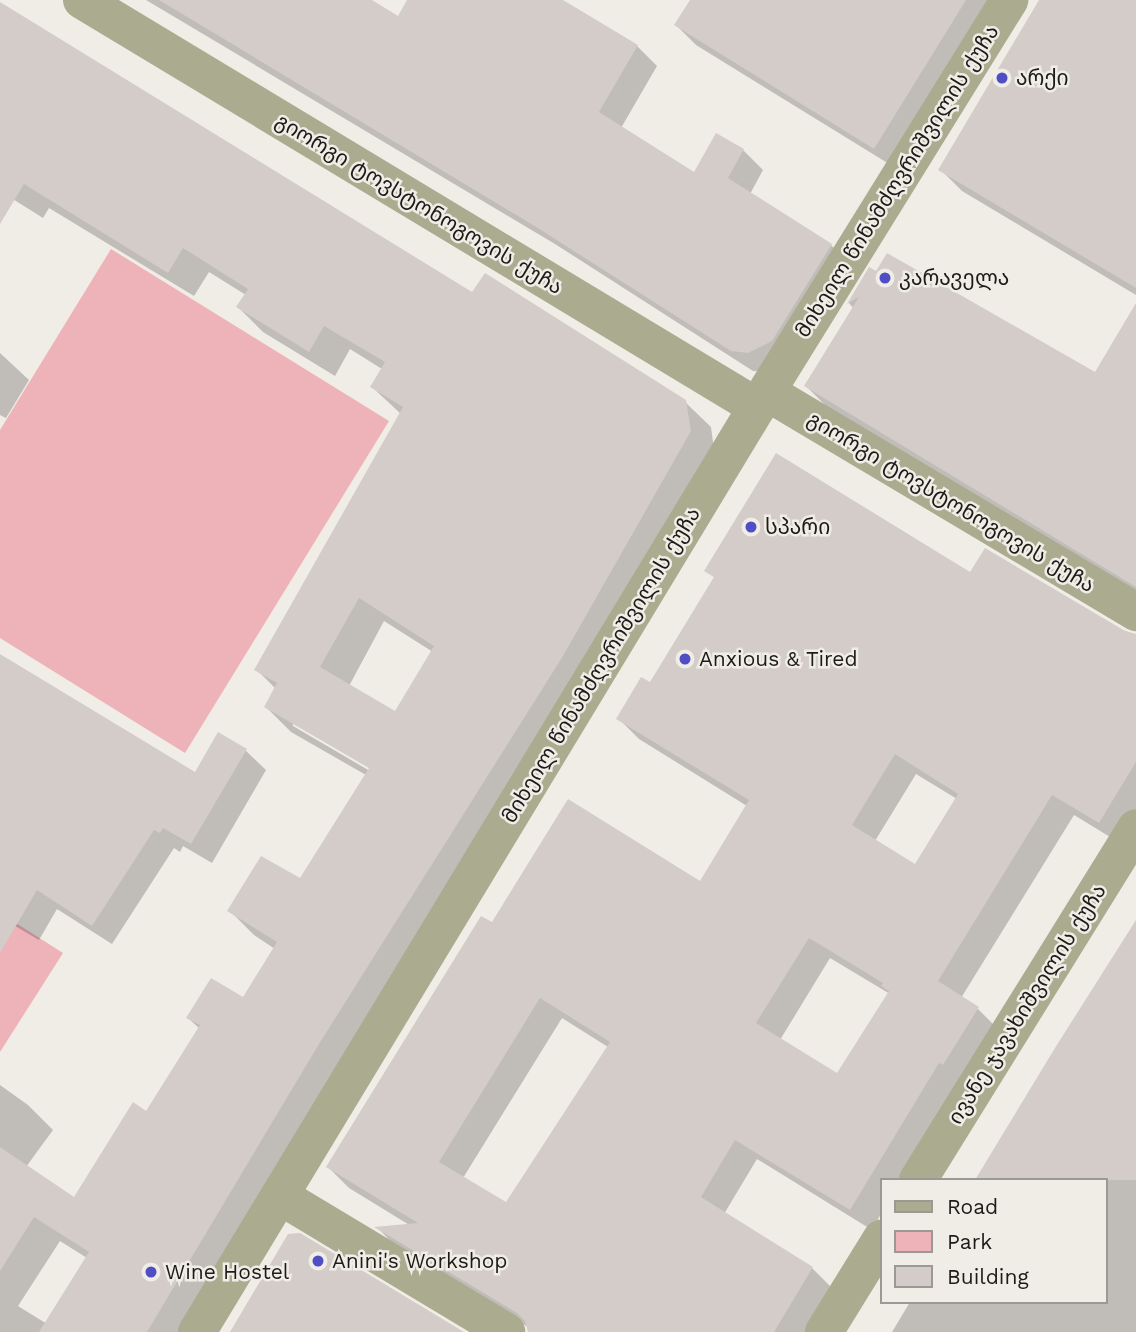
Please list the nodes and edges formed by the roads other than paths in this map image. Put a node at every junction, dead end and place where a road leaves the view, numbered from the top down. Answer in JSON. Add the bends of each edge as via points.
{"nodes":[{"id":1,"x":82,"y":0,"type":"edge"},
{"id":2,"x":1009,"y":0,"type":"edge"},
{"id":3,"x":762,"y":399,"type":"junction"},
{"id":4,"x":1136,"y":612,"type":"edge"},
{"id":5,"x":1136,"y":828,"type":"edge"},
{"id":6,"x":919,"y":1178,"type":"edge"},
{"id":7,"x":280,"y":1196,"type":"junction"},
{"id":8,"x":880,"y":1241,"type":"edge"},
{"id":9,"x":197,"y":1332,"type":"edge"},
{"id":10,"x":506,"y":1332,"type":"edge"},
{"id":11,"x":824,"y":1332,"type":"edge"}],
"edges":[{"from":1,"to":3,"type":"street","name":"გიორგი ტოვსტონოგოვის ქუჩა"},
{"from":2,"to":3,"type":"street","name":"მიხეილ წინამძღვრიშვილის ქუჩა"},
{"from":3,"to":4,"type":"street","name":"გიორგი ტოვსტონოგოვის ქუჩა"},
{"from":3,"to":7,"type":"street","name":"მიხეილ წინამძღვრიშვილის ქუჩა"},
{"from":5,"to":6,"type":"street","name":"ივანე ჯავახიშვილის ქუჩა"},
{"from":7,"to":9,"type":"street","name":"მიხეილ წინამძღვრიშვილის ქუჩა"},
{"from":7,"to":10,"type":"street"},
{"from":8,"to":11,"type":"street"}]}
